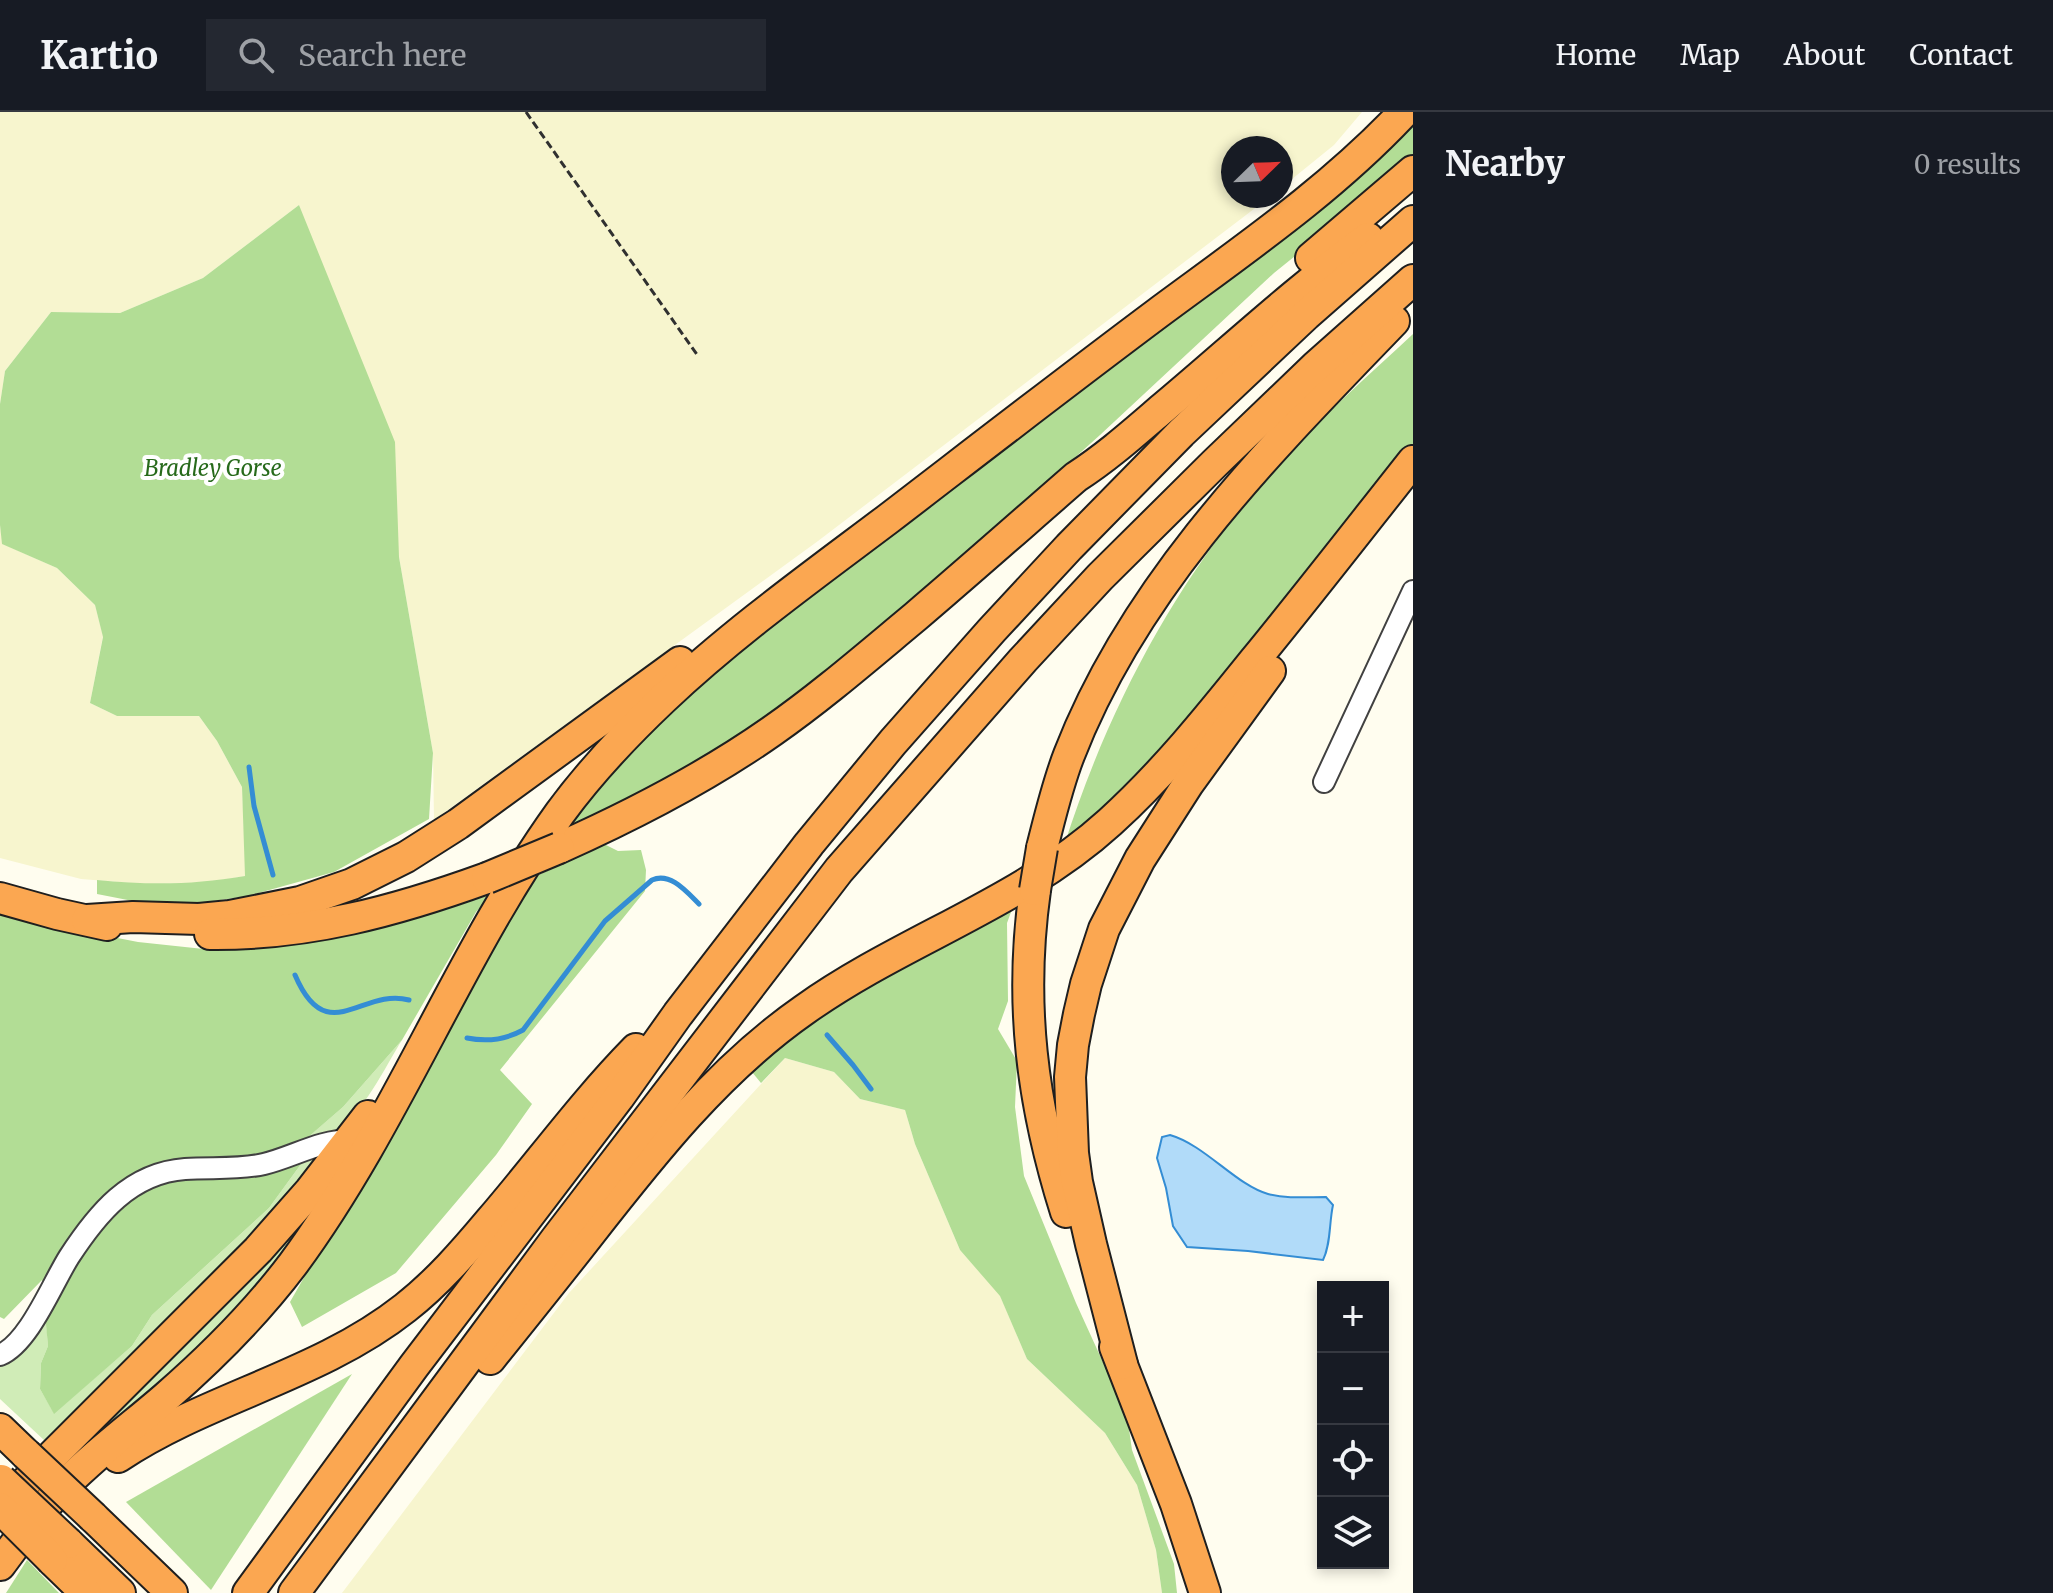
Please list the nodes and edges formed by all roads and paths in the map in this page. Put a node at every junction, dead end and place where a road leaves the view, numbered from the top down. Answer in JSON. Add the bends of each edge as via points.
{"nodes":[{"id":1,"x":526,"y":112,"type":"edge"},
{"id":2,"x":1404,"y":112,"type":"edge"},
{"id":3,"x":1413,"y":171,"type":"edge"},
{"id":4,"x":1413,"y":205,"type":"edge"},
{"id":5,"x":1413,"y":221,"type":"edge"},
{"id":6,"x":1413,"y":280,"type":"edge"},
{"id":7,"x":1413,"y":298,"type":"edge"},
{"id":8,"x":698,"y":356,"type":"dead end"},
{"id":9,"x":1413,"y":461,"type":"edge"},
{"id":10,"x":1076,"y":477,"type":"junction"},
{"id":11,"x":1343,"y":549,"type":"junction"},
{"id":12,"x":822,"y":569,"type":"junction"},
{"id":13,"x":1413,"y":591,"type":"edge"},
{"id":14,"x":1324,"y":782,"type":"dead end"},
{"id":15,"x":0,"y":898,"type":"edge"},
{"id":16,"x":87,"y":920,"type":"junction"},
{"id":17,"x":455,"y":989,"type":"junction"},
{"id":18,"x":678,"y":1014,"type":"junction"},
{"id":19,"x":351,"y":1140,"type":"junction"},
{"id":20,"x":0,"y":1355,"type":"edge"},
{"id":21,"x":1122,"y":1364,"type":"junction"},
{"id":22,"x":0,"y":1429,"type":"edge"},
{"id":23,"x":384,"y":1470,"type":"junction"},
{"id":24,"x":0,"y":1494,"type":"edge"},
{"id":25,"x":2,"y":1562,"type":"edge"},
{"id":26,"x":70,"y":1573,"type":"edge"},
{"id":27,"x":120,"y":1593,"type":"edge"},
{"id":28,"x":172,"y":1593,"type":"edge"},
{"id":29,"x":248,"y":1593,"type":"edge"},
{"id":30,"x":294,"y":1593,"type":"edge"},
{"id":31,"x":1205,"y":1593,"type":"edge"}],
"edges":[{"from":1,"to":8,"type":"path"},
{"from":2,"to":12,"type":"highway","via":[[1318,193]]},
{"from":3,"to":10,"type":"highway","via":[[1221,337]]},
{"from":4,"to":10,"type":"highway","via":[[1331,265],[1098,464]]},
{"from":5,"to":18,"type":"highway","via":[[1181,433],[992,630],[809,844]]},
{"from":6,"to":23,"type":"highway","via":[[1304,377],[1100,577],[886,815],[707,1040]]},
{"from":7,"to":21,"type":"highway","bridge":true,"via":[[1177,563],[1107,673],[1055,796],[1042,848],[1028,956],[1034,1076],[1071,1229]]},
{"from":9,"to":11,"type":"highway"},
{"from":10,"to":16,"type":"highway","bridge":true,"via":[[867,657],[773,730],[687,785],[605,828],[487,878],[345,922],[295,930],[174,934]]},
{"from":11,"to":21,"type":"highway","via":[[1304,620],[1140,859],[1109,918],[1086,984],[1073,1045],[1073,1153]]},
{"from":11,"to":23,"type":"highway","via":[[1192,738],[1094,836],[1020,889],[805,1009],[732,1070],[642,1167],[455,1404]]},
{"from":12,"to":16,"type":"highway","via":[[712,639],[458,824],[352,884],[244,913]]},
{"from":12,"to":17,"type":"highway","via":[[694,671],[619,743],[551,828]]},
{"from":13,"to":14,"type":"lane"},
{"from":15,"to":16,"type":"highway"},
{"from":17,"to":19,"type":"highway"},
{"from":17,"to":25,"type":"highway","via":[[366,1153],[288,1271],[199,1368],[60,1490]]},
{"from":18,"to":25,"type":"highway","via":[[602,1083],[457,1261],[405,1309],[330,1356],[135,1446],[48,1514]]},
{"from":18,"to":29,"type":"highway"},
{"from":19,"to":20,"type":"lane","via":[[335,1140],[250,1167],[171,1170],[127,1188],[70,1256],[23,1336]]},
{"from":19,"to":24,"type":"highway","via":[[258,1250]]},
{"from":21,"to":31,"type":"highway"},
{"from":22,"to":28,"type":"highway","bridge":true},
{"from":23,"to":30,"type":"highway"},
{"from":24,"to":26,"type":"highway","bridge":true},
{"from":26,"to":27,"type":"highway"}]}
